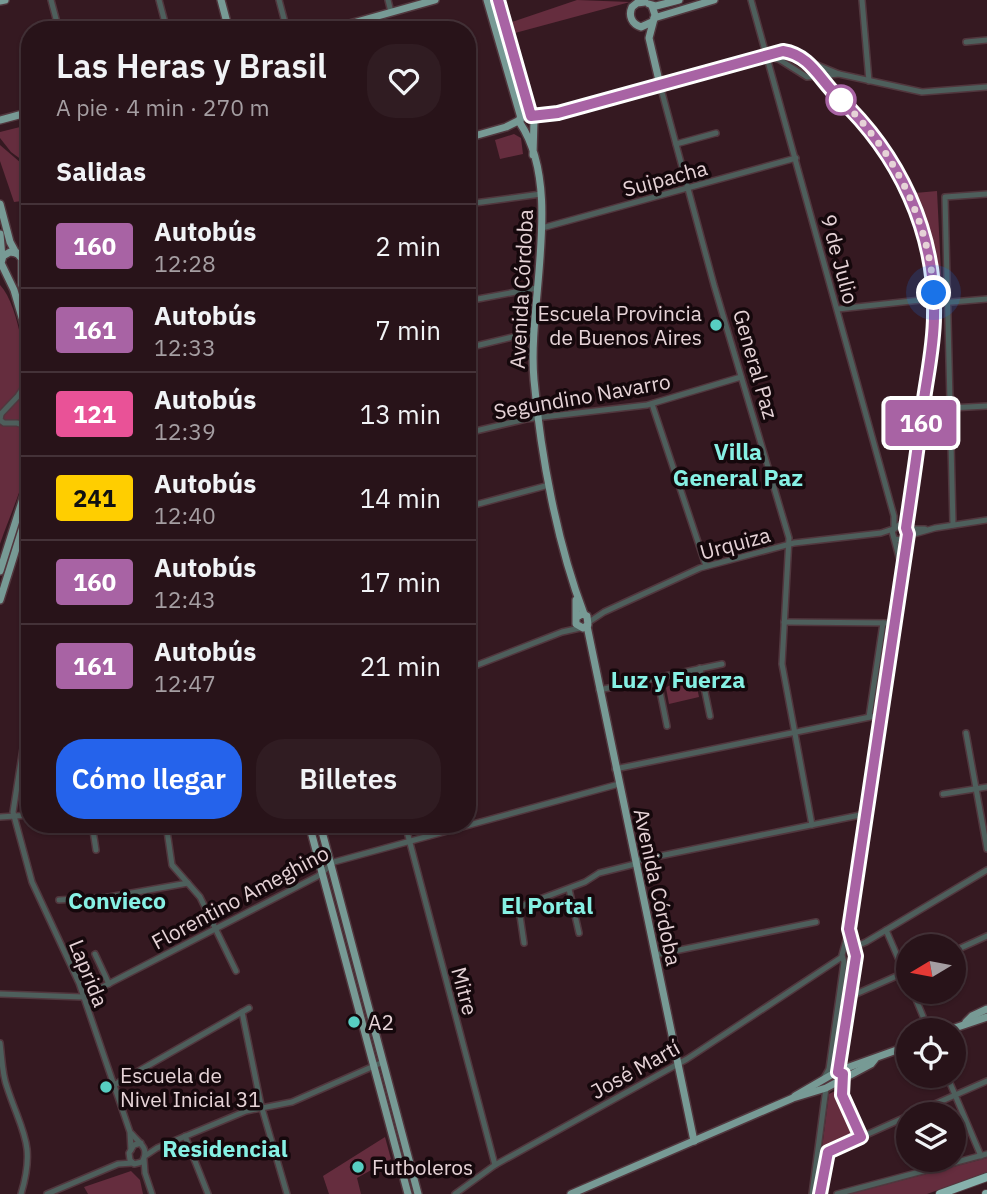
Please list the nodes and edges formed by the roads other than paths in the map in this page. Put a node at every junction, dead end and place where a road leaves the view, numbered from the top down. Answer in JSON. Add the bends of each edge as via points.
{"nodes":[{"id":1,"x":5,"y":0,"type":"edge"},
{"id":2,"x":51,"y":0,"type":"edge"},
{"id":3,"x":159,"y":0,"type":"edge"},
{"id":4,"x":221,"y":0,"type":"edge"},
{"id":5,"x":279,"y":0,"type":"edge"},
{"id":6,"x":387,"y":0,"type":"edge"},
{"id":7,"x":435,"y":0,"type":"edge"},
{"id":8,"x":487,"y":0,"type":"edge"},
{"id":9,"x":498,"y":0,"type":"edge"},
{"id":10,"x":679,"y":0,"type":"edge"},
{"id":11,"x":714,"y":0,"type":"edge"},
{"id":12,"x":751,"y":0,"type":"edge"},
{"id":13,"x":862,"y":0,"type":"edge"},
{"id":14,"x":0,"y":1,"type":"edge"},
{"id":15,"x":634,"y":3,"type":"edge"},
{"id":16,"x":646,"y":3,"type":"edge"},
{"id":17,"x":391,"y":12,"type":"junction"},
{"id":18,"x":654,"y":20,"type":"junction"},
{"id":19,"x":57,"y":21,"type":"edge"},
{"id":20,"x":165,"y":21,"type":"edge"},
{"id":21,"x":227,"y":21,"type":"edge"},
{"id":22,"x":285,"y":21,"type":"edge"},
{"id":23,"x":360,"y":21,"type":"edge"},
{"id":24,"x":639,"y":26,"type":"junction"},
{"id":25,"x":987,"y":40,"type":"edge"},
{"id":26,"x":650,"y":41,"type":"junction"},
{"id":27,"x":966,"y":42,"type":"dead end"},
{"id":28,"x":767,"y":56,"type":"junction"},
{"id":29,"x":808,"y":61,"type":"junction"},
{"id":30,"x":839,"y":74,"type":"junction"},
{"id":31,"x":819,"y":76,"type":"junction"},
{"id":32,"x":869,"y":80,"type":"junction"},
{"id":33,"x":660,"y":85,"type":"junction"},
{"id":34,"x":987,"y":87,"type":"edge"},
{"id":35,"x":21,"y":114,"type":"edge"},
{"id":36,"x":531,"y":116,"type":"junction"},
{"id":37,"x":0,"y":120,"type":"edge"},
{"id":38,"x":521,"y":122,"type":"junction"},
{"id":39,"x":533,"y":126,"type":"junction"},
{"id":40,"x":716,"y":133,"type":"dead end"},
{"id":41,"x":476,"y":135,"type":"edge"},
{"id":42,"x":676,"y":144,"type":"junction"},
{"id":43,"x":533,"y":155,"type":"junction"},
{"id":44,"x":796,"y":158,"type":"junction"},
{"id":45,"x":688,"y":188,"type":"junction"},
{"id":46,"x":541,"y":194,"type":"junction"},
{"id":47,"x":987,"y":194,"type":"edge"},
{"id":48,"x":476,"y":203,"type":"edge"},
{"id":49,"x":0,"y":204,"type":"edge"},
{"id":50,"x":542,"y":228,"type":"junction"},
{"id":51,"x":0,"y":234,"type":"edge"},
{"id":52,"x":17,"y":253,"type":"junction"},
{"id":53,"x":21,"y":254,"type":"edge"},
{"id":54,"x":21,"y":258,"type":"edge"},
{"id":55,"x":1,"y":260,"type":"edge"},
{"id":56,"x":21,"y":268,"type":"edge"},
{"id":57,"x":3,"y":270,"type":"junction"},
{"id":58,"x":537,"y":288,"type":"junction"},
{"id":59,"x":476,"y":299,"type":"edge"},
{"id":60,"x":987,"y":299,"type":"edge"},
{"id":61,"x":934,"y":300,"type":"junction"},
{"id":62,"x":947,"y":302,"type":"junction"},
{"id":63,"x":838,"y":309,"type":"junction"},
{"id":64,"x":21,"y":314,"type":"edge"},
{"id":65,"x":533,"y":332,"type":"junction"},
{"id":66,"x":476,"y":346,"type":"edge"},
{"id":67,"x":741,"y":377,"type":"junction"},
{"id":68,"x":21,"y":392,"type":"edge"},
{"id":69,"x":652,"y":404,"type":"junction"},
{"id":70,"x":987,"y":405,"type":"edge"},
{"id":71,"x":950,"y":408,"type":"junction"},
{"id":72,"x":0,"y":415,"type":"edge"},
{"id":73,"x":539,"y":418,"type":"junction"},
{"id":74,"x":21,"y":424,"type":"edge"},
{"id":75,"x":476,"y":431,"type":"edge"},
{"id":76,"x":549,"y":485,"type":"junction"},
{"id":77,"x":21,"y":504,"type":"edge"},
{"id":78,"x":476,"y":505,"type":"edge"},
{"id":79,"x":987,"y":520,"type":"edge"},
{"id":80,"x":953,"y":525,"type":"junction"},
{"id":81,"x":893,"y":528,"type":"junction"},
{"id":82,"x":906,"y":528,"type":"junction"},
{"id":83,"x":935,"y":528,"type":"junction"},
{"id":84,"x":21,"y":533,"type":"edge"},
{"id":85,"x":881,"y":533,"type":"junction"},
{"id":86,"x":907,"y":536,"type":"junction"},
{"id":87,"x":894,"y":538,"type":"junction"},
{"id":88,"x":789,"y":545,"type":"junction"},
{"id":89,"x":706,"y":566,"type":"junction"},
{"id":90,"x":901,"y":567,"type":"junction"},
{"id":91,"x":0,"y":571,"type":"edge"},
{"id":92,"x":0,"y":600,"type":"edge"},
{"id":93,"x":582,"y":621,"type":"junction"},
{"id":94,"x":784,"y":622,"type":"junction"},
{"id":95,"x":883,"y":623,"type":"junction"},
{"id":96,"x":893,"y":623,"type":"junction"},
{"id":97,"x":722,"y":664,"type":"dead end"},
{"id":98,"x":476,"y":665,"type":"edge"},
{"id":99,"x":700,"y":668,"type":"junction"},
{"id":100,"x":657,"y":677,"type":"junction"},
{"id":101,"x":599,"y":690,"type":"junction"},
{"id":102,"x":880,"y":715,"type":"junction"},
{"id":103,"x":710,"y":716,"type":"dead end"},
{"id":104,"x":869,"y":717,"type":"junction"},
{"id":105,"x":667,"y":726,"type":"dead end"},
{"id":106,"x":794,"y":732,"type":"junction"},
{"id":107,"x":966,"y":733,"type":"dead end"},
{"id":108,"x":21,"y":761,"type":"edge"},
{"id":109,"x":615,"y":769,"type":"junction"},
{"id":110,"x":619,"y":784,"type":"junction"},
{"id":111,"x":987,"y":786,"type":"edge"},
{"id":112,"x":976,"y":789,"type":"junction"},
{"id":113,"x":943,"y":794,"type":"dead end"},
{"id":114,"x":865,"y":814,"type":"junction"},
{"id":115,"x":21,"y":816,"type":"edge"},
{"id":116,"x":0,"y":817,"type":"edge"},
{"id":117,"x":14,"y":817,"type":"junction"},
{"id":118,"x":476,"y":824,"type":"edge"},
{"id":119,"x":812,"y":825,"type":"junction"},
{"id":120,"x":93,"y":833,"type":"edge"},
{"id":121,"x":167,"y":833,"type":"edge"},
{"id":122,"x":311,"y":833,"type":"edge"},
{"id":123,"x":322,"y":833,"type":"edge"},
{"id":124,"x":408,"y":833,"type":"edge"},
{"id":125,"x":442,"y":833,"type":"edge"},
{"id":126,"x":410,"y":842,"type":"junction"},
{"id":127,"x":987,"y":849,"type":"edge"},
{"id":128,"x":96,"y":850,"type":"dead end"},
{"id":129,"x":635,"y":863,"type":"junction"},
{"id":130,"x":330,"y":865,"type":"junction"},
{"id":131,"x":987,"y":870,"type":"edge"},
{"id":132,"x":322,"y":872,"type":"junction"},
{"id":133,"x":188,"y":883,"type":"junction"},
{"id":134,"x":569,"y":889,"type":"junction"},
{"id":135,"x":59,"y":900,"type":"dead end"},
{"id":136,"x":816,"y":922,"type":"dead end"},
{"id":137,"x":215,"y":929,"type":"junction"},
{"id":138,"x":849,"y":929,"type":"junction"},
{"id":139,"x":886,"y":930,"type":"junction"},
{"id":140,"x":579,"y":933,"type":"dead end"},
{"id":141,"x":987,"y":936,"type":"edge"},
{"id":142,"x":524,"y":943,"type":"dead end"},
{"id":143,"x":966,"y":946,"type":"edge"},
{"id":144,"x":853,"y":949,"type":"junction"},
{"id":145,"x":896,"y":951,"type":"edge"},
{"id":146,"x":95,"y":954,"type":"dead end"},
{"id":147,"x":654,"y":955,"type":"junction"},
{"id":148,"x":844,"y":958,"type":"junction"},
{"id":149,"x":854,"y":960,"type":"junction"},
{"id":150,"x":236,"y":971,"type":"dead end"},
{"id":151,"x":896,"y":976,"type":"edge"},
{"id":152,"x":109,"y":984,"type":"junction"},
{"id":153,"x":0,"y":994,"type":"edge"},
{"id":154,"x":83,"y":997,"type":"junction"},
{"id":155,"x":849,"y":997,"type":"junction"},
{"id":156,"x":249,"y":1008,"type":"dead end"},
{"id":157,"x":987,"y":1009,"type":"edge"},
{"id":158,"x":242,"y":1012,"type":"junction"},
{"id":159,"x":987,"y":1017,"type":"edge"},
{"id":160,"x":966,"y":1022,"type":"joint"},
{"id":161,"x":0,"y":1043,"type":"edge"},
{"id":162,"x":896,"y":1051,"type":"edge"},
{"id":163,"x":383,"y":1062,"type":"junction"},
{"id":164,"x":677,"y":1064,"type":"junction"},
{"id":165,"x":373,"y":1066,"type":"junction"},
{"id":166,"x":838,"y":1075,"type":"junction"},
{"id":167,"x":822,"y":1079,"type":"junction"},
{"id":168,"x":987,"y":1080,"type":"edge"},
{"id":169,"x":114,"y":1085,"type":"junction"},
{"id":170,"x":825,"y":1088,"type":"junction"},
{"id":171,"x":952,"y":1088,"type":"edge"},
{"id":172,"x":955,"y":1095,"type":"junction"},
{"id":173,"x":793,"y":1098,"type":"junction"},
{"id":174,"x":939,"y":1102,"type":"edge"},
{"id":175,"x":262,"y":1108,"type":"junction"},
{"id":176,"x":896,"y":1121,"type":"edge"},
{"id":177,"x":130,"y":1132,"type":"junction"},
{"id":178,"x":185,"y":1136,"type":"junction"},
{"id":179,"x":861,"y":1137,"type":"junction"},
{"id":180,"x":694,"y":1141,"type":"junction"},
{"id":181,"x":142,"y":1145,"type":"junction"},
{"id":182,"x":158,"y":1148,"type":"junction"},
{"id":183,"x":130,"y":1151,"type":"junction"},
{"id":184,"x":984,"y":1155,"type":"edge"},
{"id":185,"x":145,"y":1158,"type":"junction"},
{"id":186,"x":118,"y":1164,"type":"junction"},
{"id":187,"x":134,"y":1164,"type":"junction"},
{"id":188,"x":495,"y":1165,"type":"junction"},
{"id":189,"x":145,"y":1173,"type":"junction"},
{"id":190,"x":987,"y":1177,"type":"edge"},
{"id":191,"x":55,"y":1192,"type":"edge"},
{"id":192,"x":21,"y":1194,"type":"edge"},
{"id":193,"x":47,"y":1194,"type":"edge"},
{"id":194,"x":152,"y":1194,"type":"edge"},
{"id":195,"x":208,"y":1194,"type":"edge"},
{"id":196,"x":287,"y":1194,"type":"edge"},
{"id":197,"x":408,"y":1194,"type":"edge"},
{"id":198,"x":418,"y":1194,"type":"edge"},
{"id":199,"x":455,"y":1194,"type":"edge"},
{"id":200,"x":571,"y":1194,"type":"edge"},
{"id":201,"x":812,"y":1194,"type":"edge"},
{"id":202,"x":820,"y":1194,"type":"edge"},
{"id":203,"x":837,"y":1194,"type":"edge"},
{"id":204,"x":940,"y":1194,"type":"edge"}],
"edges":[{"from":1,"to":14,"type":"main road"},
{"from":2,"to":19,"type":"street"},
{"from":3,"to":20,"type":"street"},
{"from":4,"to":21,"type":"main road"},
{"from":5,"to":22,"type":"street"},
{"from":6,"to":17,"type":"street"},
{"from":7,"to":17,"type":"main road"},
{"from":8,"to":38,"type":"main road","name":"Avenida Córdoba"},
{"from":9,"to":36,"type":"main road"},
{"from":10,"to":16,"type":"main road"},
{"from":11,"to":18,"type":"main road"},
{"from":12,"to":28,"type":"street","name":"9 de Julio"},
{"from":13,"to":32,"type":"street"},
{"from":15,"to":16,"type":"main road"},
{"from":15,"to":24,"type":"main road","via":[[631,18]]},
{"from":16,"to":18,"type":"main road"},
{"from":17,"to":23,"type":"main road"},
{"from":18,"to":24,"type":"main road"},
{"from":18,"to":26,"type":"main road","name":"General Paz"},
{"from":24,"to":26,"type":"main road","name":"General Paz"},
{"from":25,"to":27,"type":"street"},
{"from":26,"to":33,"type":"main road","name":"General Paz"},
{"from":28,"to":29,"type":"street","via":[[785,51]]},
{"from":28,"to":31,"type":"street","via":[[807,77]]},
{"from":28,"to":33,"type":"street"},
{"from":28,"to":44,"type":"street","name":"9 de Julio"},
{"from":29,"to":30,"type":"street"},
{"from":29,"to":31,"type":"street"},
{"from":30,"to":31,"type":"street"},
{"from":30,"to":32,"type":"street"},
{"from":31,"to":61,"type":"street","via":[[871,132],[903,181],[924,236]]},
{"from":32,"to":34,"type":"street","via":[[922,92]]},
{"from":33,"to":36,"type":"main road"},
{"from":33,"to":42,"type":"street","name":"General Paz"},
{"from":35,"to":37,"type":"main road"},
{"from":36,"to":38,"type":"main road","via":[[525,115]]},
{"from":36,"to":39,"type":"main road"},
{"from":38,"to":39,"type":"main road","via":[[528,129]]},
{"from":38,"to":41,"type":"main road"},
{"from":38,"to":43,"type":"main road","name":"Avenida Córdoba"},
{"from":39,"to":43,"type":"main road","name":"Avenida Córdoba"},
{"from":40,"to":42,"type":"street"},
{"from":42,"to":45,"type":"street","name":"General Paz"},
{"from":43,"to":46,"type":"main road","name":"Avenida Córdoba"},
{"from":44,"to":45,"type":"street","name":"Suipacha"},
{"from":44,"to":63,"type":"street","name":"9 de Julio"},
{"from":45,"to":50,"type":"street","name":"Suipacha"},
{"from":45,"to":67,"type":"street","name":"General Paz"},
{"from":46,"to":48,"type":"street"},
{"from":46,"to":50,"type":"main road","name":"Avenida Córdoba"},
{"from":47,"to":62,"type":"street","via":[[945,197]]},
{"from":49,"to":52,"type":"main road"},
{"from":50,"to":58,"type":"main road","name":"Avenida Córdoba"},
{"from":51,"to":55,"type":"main road"},
{"from":52,"to":53,"type":"main road"},
{"from":52,"to":54,"type":"main road"},
{"from":52,"to":55,"type":"main road","via":[[6,253]]},
{"from":55,"to":57,"type":"main road"},
{"from":56,"to":57,"type":"main road","via":[[14,274]]},
{"from":57,"to":64,"type":"main road"},
{"from":58,"to":59,"type":"street"},
{"from":58,"to":65,"type":"main road","name":"Avenida Córdoba"},
{"from":60,"to":62,"type":"street"},
{"from":61,"to":62,"type":"street"},
{"from":61,"to":63,"type":"street"},
{"from":61,"to":82,"type":"street","via":[[934,329]]},
{"from":62,"to":71,"type":"street"},
{"from":63,"to":81,"type":"street","name":"9 de Julio","via":[[894,516]]},
{"from":65,"to":66,"type":"street"},
{"from":65,"to":73,"type":"main road","name":"Avenida Córdoba"},
{"from":67,"to":69,"type":"street","name":"Segundino Navarro"},
{"from":67,"to":88,"type":"street","name":"General Paz"},
{"from":68,"to":72,"type":"street"},
{"from":69,"to":73,"type":"street","name":"Segundino Navarro"},
{"from":69,"to":89,"type":"street"},
{"from":70,"to":71,"type":"street"},
{"from":71,"to":80,"type":"street"},
{"from":72,"to":74,"type":"street","via":[[4,424]]},
{"from":73,"to":75,"type":"street","name":"Segundino Navarro"},
{"from":73,"to":76,"type":"main road","name":"Avenida Córdoba"},
{"from":76,"to":78,"type":"street"},
{"from":76,"to":93,"type":"main road","name":"Avenida Córdoba"},
{"from":77,"to":91,"type":"main road"},
{"from":79,"to":80,"type":"street"},
{"from":80,"to":83,"type":"street"},
{"from":81,"to":82,"type":"street"},
{"from":81,"to":85,"type":"street","name":"Urquiza"},
{"from":81,"to":87,"type":"street"},
{"from":82,"to":83,"type":"street"},
{"from":82,"to":86,"type":"street"},
{"from":83,"to":86,"type":"street"},
{"from":84,"to":92,"type":"main road"},
{"from":85,"to":87,"type":"street","name":"Urquiza"},
{"from":85,"to":88,"type":"street","name":"Urquiza"},
{"from":86,"to":87,"type":"street"},
{"from":86,"to":90,"type":"street"},
{"from":87,"to":90,"type":"street"},
{"from":88,"to":89,"type":"street","name":"Urquiza"},
{"from":88,"to":94,"type":"street","name":"General Paz"},
{"from":89,"to":93,"type":"street","name":"Urquiza"},
{"from":90,"to":96,"type":"street"},
{"from":93,"to":98,"type":"street","name":"Urquiza"},
{"from":93,"to":101,"type":"main road","name":"Avenida Córdoba"},
{"from":94,"to":95,"type":"street"},
{"from":94,"to":106,"type":"street","name":"General Paz","via":[[782,664]]},
{"from":95,"to":96,"type":"street"},
{"from":95,"to":104,"type":"street"},
{"from":96,"to":102,"type":"street"},
{"from":97,"to":99,"type":"street"},
{"from":99,"to":100,"type":"street"},
{"from":99,"to":103,"type":"street"},
{"from":100,"to":101,"type":"street"},
{"from":100,"to":105,"type":"street"},
{"from":101,"to":109,"type":"main road","name":"Avenida Córdoba"},
{"from":102,"to":104,"type":"street"},
{"from":102,"to":114,"type":"street"},
{"from":104,"to":106,"type":"street"},
{"from":106,"to":109,"type":"street"},
{"from":106,"to":119,"type":"street","name":"General Paz"},
{"from":107,"to":112,"type":"street"},
{"from":108,"to":117,"type":"street","name":"Laprida"},
{"from":109,"to":110,"type":"main road","name":"Avenida Córdoba"},
{"from":110,"to":118,"type":"street","name":"Florentino Ameghino"},
{"from":110,"to":129,"type":"main road","name":"Avenida Córdoba"},
{"from":111,"to":112,"type":"street"},
{"from":112,"to":113,"type":"street"},
{"from":112,"to":127,"type":"street"},
{"from":114,"to":119,"type":"street"},
{"from":114,"to":138,"type":"street"},
{"from":115,"to":117,"type":"street"},
{"from":116,"to":117,"type":"street"},
{"from":117,"to":154,"type":"street","name":"Laprida","via":[[32,882]]},
{"from":119,"to":129,"type":"street"},
{"from":120,"to":128,"type":"street"},
{"from":121,"to":133,"type":"street","via":[[171,862]]},
{"from":122,"to":132,"type":"main road"},
{"from":123,"to":130,"type":"main road"},
{"from":124,"to":126,"type":"street","name":"Mitre"},
{"from":125,"to":126,"type":"street","name":"Florentino Ameghino"},
{"from":126,"to":130,"type":"street","name":"Florentino Ameghino"},
{"from":126,"to":188,"type":"street","name":"Mitre"},
{"from":129,"to":134,"type":"street","via":[[599,873]]},
{"from":129,"to":147,"type":"main road","name":"Avenida Córdoba"},
{"from":130,"to":132,"type":"street","name":"Florentino Ameghino"},
{"from":130,"to":163,"type":"main road"},
{"from":131,"to":139,"type":"street"},
{"from":132,"to":137,"type":"street","name":"Florentino Ameghino"},
{"from":132,"to":165,"type":"main road"},
{"from":133,"to":135,"type":"street","via":[[109,897]]},
{"from":133,"to":137,"type":"street"},
{"from":134,"to":140,"type":"street"},
{"from":134,"to":142,"type":"street","via":[[519,909]]},
{"from":136,"to":147,"type":"street"},
{"from":137,"to":150,"type":"street"},
{"from":137,"to":152,"type":"street","name":"Florentino Ameghino"},
{"from":138,"to":144,"type":"street"},
{"from":138,"to":148,"type":"street"},
{"from":139,"to":144,"type":"street"},
{"from":139,"to":145,"type":"street"},
{"from":141,"to":143,"type":"street"},
{"from":144,"to":148,"type":"street"},
{"from":144,"to":149,"type":"street"},
{"from":146,"to":152,"type":"street"},
{"from":147,"to":164,"type":"main road","name":"Avenida Córdoba"},
{"from":148,"to":149,"type":"street"},
{"from":148,"to":164,"type":"street","name":"José Martí"},
{"from":148,"to":166,"type":"street"},
{"from":149,"to":155,"type":"street"},
{"from":151,"to":155,"type":"street"},
{"from":152,"to":154,"type":"street","name":"Florentino Ameghino"},
{"from":153,"to":154,"type":"street","name":"Florentino Ameghino"},
{"from":154,"to":169,"type":"street","name":"Laprida"},
{"from":155,"to":166,"type":"street"},
{"from":156,"to":158,"type":"street"},
{"from":157,"to":160,"type":"main road"},
{"from":158,"to":169,"type":"street"},
{"from":158,"to":175,"type":"street"},
{"from":159,"to":160,"type":"main road"},
{"from":161,"to":192,"type":"street","via":[[7,1087],[28,1144]]},
{"from":162,"to":166,"type":"main road"},
{"from":163,"to":165,"type":"street"},
{"from":163,"to":198,"type":"main road"},
{"from":164,"to":180,"type":"main road","name":"Avenida Córdoba"},
{"from":164,"to":188,"type":"street","name":"José Martí"},
{"from":165,"to":175,"type":"street","via":[[292,1101]]},
{"from":165,"to":197,"type":"main road"},
{"from":166,"to":167,"type":"main road"},
{"from":166,"to":170,"type":"main road"},
{"from":166,"to":179,"type":"street"},
{"from":167,"to":170,"type":"main road"},
{"from":167,"to":173,"type":"main road"},
{"from":168,"to":172,"type":"street"},
{"from":169,"to":177,"type":"street","name":"Laprida"},
{"from":170,"to":173,"type":"main road"},
{"from":170,"to":201,"type":"street"},
{"from":171,"to":172,"type":"street"},
{"from":172,"to":174,"type":"street"},
{"from":172,"to":184,"type":"street"},
{"from":173,"to":180,"type":"main road"},
{"from":175,"to":178,"type":"street"},
{"from":175,"to":196,"type":"street"},
{"from":176,"to":179,"type":"street"},
{"from":177,"to":181,"type":"street","name":"Laprida"},
{"from":177,"to":183,"type":"street","name":"Laprida"},
{"from":178,"to":182,"type":"street"},
{"from":178,"to":195,"type":"street"},
{"from":179,"to":202,"type":"street","via":[[828,1152]]},
{"from":180,"to":200,"type":"main road"},
{"from":181,"to":182,"type":"street"},
{"from":181,"to":183,"type":"street","via":[[134,1145]]},
{"from":181,"to":185,"type":"street"},
{"from":182,"to":185,"type":"street"},
{"from":183,"to":186,"type":"street"},
{"from":183,"to":187,"type":"street","name":"Laprida"},
{"from":184,"to":203,"type":"street"},
{"from":185,"to":187,"type":"street"},
{"from":185,"to":189,"type":"street"},
{"from":186,"to":187,"type":"street"},
{"from":186,"to":191,"type":"street"},
{"from":187,"to":189,"type":"street"},
{"from":188,"to":199,"type":"street","name":"José Martí"},
{"from":189,"to":194,"type":"street"},
{"from":190,"to":204,"type":"highway"},
{"from":191,"to":193,"type":"street"}]}
